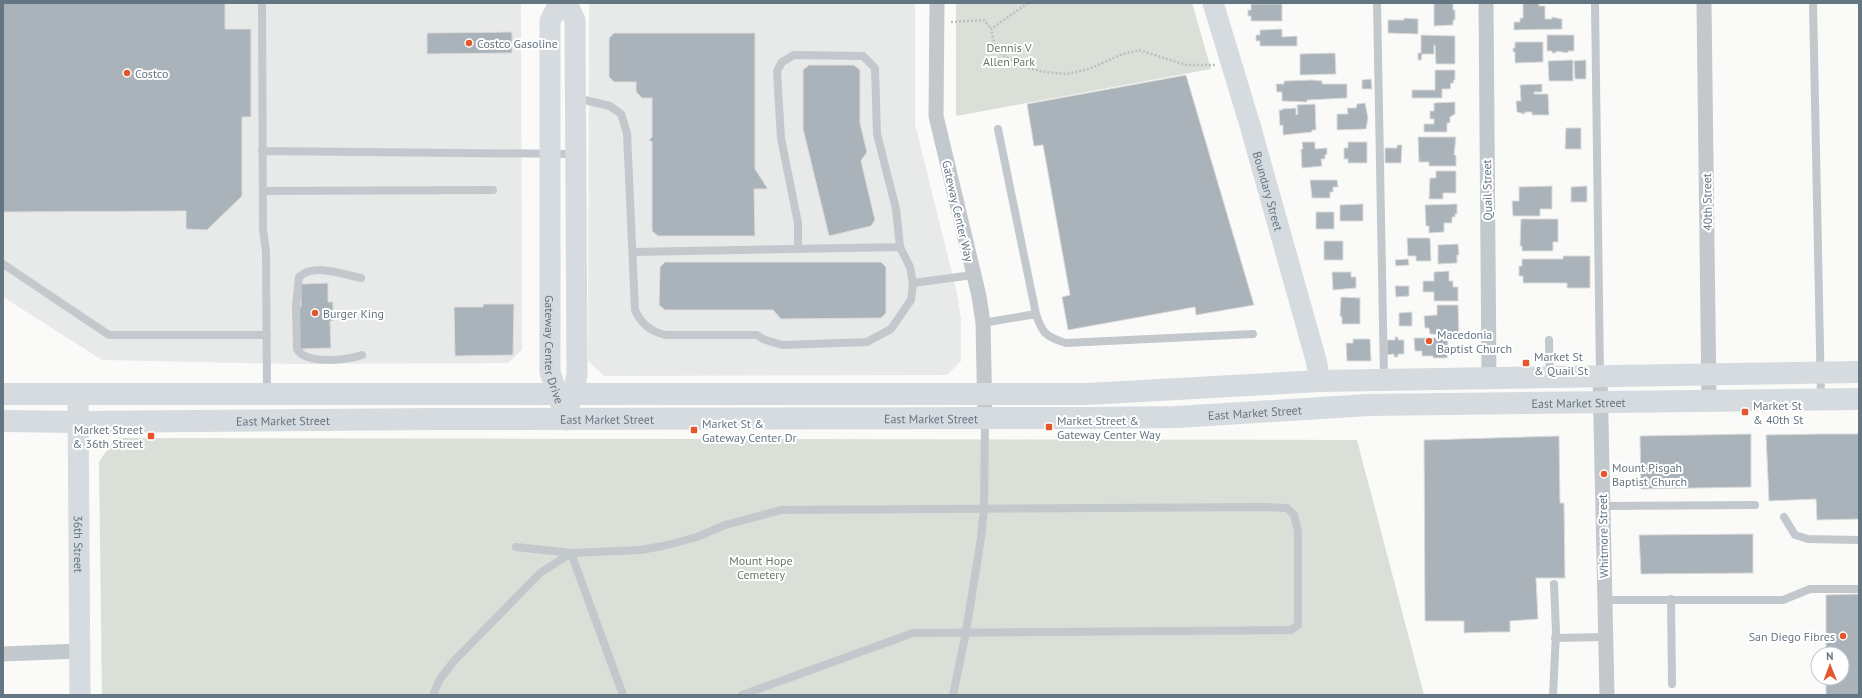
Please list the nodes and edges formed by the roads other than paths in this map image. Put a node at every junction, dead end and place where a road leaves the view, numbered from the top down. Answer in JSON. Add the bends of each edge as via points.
{"nodes":[{"id":1,"x":262,"y":3,"type":"edge"},
{"id":2,"x":559,"y":3,"type":"edge"},
{"id":3,"x":567,"y":3,"type":"edge"},
{"id":4,"x":937,"y":3,"type":"edge"},
{"id":5,"x":1213,"y":3,"type":"edge"},
{"id":6,"x":1377,"y":3,"type":"edge"},
{"id":7,"x":1486,"y":3,"type":"edge"},
{"id":8,"x":1595,"y":3,"type":"edge"},
{"id":9,"x":1704,"y":3,"type":"edge"},
{"id":10,"x":1813,"y":3,"type":"edge"},
{"id":11,"x":575,"y":98,"type":"junction"},
{"id":12,"x":998,"y":129,"type":"dead end"},
{"id":13,"x":262,"y":151,"type":"junction"},
{"id":14,"x":550,"y":154,"type":"junction"},
{"id":15,"x":575,"y":154,"type":"junction"},
{"id":16,"x":493,"y":190,"type":"dead end"},
{"id":17,"x":263,"y":191,"type":"junction"},
{"id":18,"x":900,"y":246,"type":"junction"},
{"id":19,"x":798,"y":249,"type":"junction"},
{"id":20,"x":632,"y":252,"type":"junction"},
{"id":21,"x":3,"y":264,"type":"edge"},
{"id":22,"x":973,"y":275,"type":"junction"},
{"id":23,"x":361,"y":278,"type":"dead end"},
{"id":24,"x":913,"y":283,"type":"junction"},
{"id":25,"x":1036,"y":314,"type":"junction"},
{"id":26,"x":983,"y":323,"type":"junction"},
{"id":27,"x":1254,"y":334,"type":"dead end"},
{"id":28,"x":267,"y":335,"type":"junction"},
{"id":29,"x":1549,"y":340,"type":"dead end"},
{"id":30,"x":362,"y":355,"type":"dead end"},
{"id":31,"x":1859,"y":372,"type":"edge"},
{"id":32,"x":1820,"y":373,"type":"junction"},
{"id":33,"x":1709,"y":374,"type":"junction"},
{"id":34,"x":1600,"y":376,"type":"junction"},
{"id":35,"x":1550,"y":377,"type":"junction"},
{"id":36,"x":1489,"y":378,"type":"junction"},
{"id":37,"x":1384,"y":380,"type":"junction"},
{"id":38,"x":1320,"y":381,"type":"junction"},
{"id":39,"x":3,"y":394,"type":"edge"},
{"id":40,"x":78,"y":394,"type":"junction"},
{"id":41,"x":267,"y":394,"type":"junction"},
{"id":42,"x":564,"y":394,"type":"junction"},
{"id":43,"x":984,"y":394,"type":"junction"},
{"id":44,"x":1821,"y":399,"type":"junction"},
{"id":45,"x":1859,"y":399,"type":"edge"},
{"id":46,"x":1709,"y":401,"type":"junction"},
{"id":47,"x":1600,"y":402,"type":"junction"},
{"id":48,"x":985,"y":418,"type":"junction"},
{"id":49,"x":1122,"y":418,"type":"junction"},
{"id":50,"x":566,"y":420,"type":"junction"},
{"id":51,"x":3,"y":421,"type":"edge"},
{"id":52,"x":77,"y":422,"type":"junction"},
{"id":53,"x":1755,"y":505,"type":"dead end"},
{"id":54,"x":1603,"y":506,"type":"junction"},
{"id":55,"x":984,"y":508,"type":"junction"},
{"id":56,"x":1784,"y":517,"type":"dead end"},
{"id":57,"x":1859,"y":540,"type":"edge"},
{"id":58,"x":516,"y":546,"type":"dead end"},
{"id":59,"x":571,"y":553,"type":"junction"},
{"id":60,"x":1554,"y":584,"type":"dead end"},
{"id":61,"x":1859,"y":589,"type":"edge"},
{"id":62,"x":1605,"y":600,"type":"junction"},
{"id":63,"x":1671,"y":600,"type":"junction"},
{"id":64,"x":966,"y":632,"type":"junction"},
{"id":65,"x":1606,"y":637,"type":"junction"},
{"id":66,"x":1555,"y":638,"type":"junction"},
{"id":67,"x":79,"y":652,"type":"junction"},
{"id":68,"x":3,"y":654,"type":"edge"},
{"id":69,"x":1672,"y":684,"type":"dead end"},
{"id":70,"x":80,"y":695,"type":"edge"},
{"id":71,"x":433,"y":695,"type":"edge"},
{"id":72,"x":622,"y":695,"type":"edge"},
{"id":73,"x":742,"y":695,"type":"edge"},
{"id":74,"x":952,"y":695,"type":"edge"},
{"id":75,"x":1553,"y":695,"type":"edge"},
{"id":76,"x":1607,"y":695,"type":"edge"}],
"edges":[{"from":1,"to":13,"type":"lane"},
{"from":2,"to":14,"type":"street","name":"Gateway Center Drive","via":[[550,21]]},
{"from":3,"to":11,"type":"street","name":"Gateway Center Drive","via":[[575,20]]},
{"from":4,"to":22,"type":"street","name":"Gateway Center Way","via":[[936,116]]},
{"from":5,"to":38,"type":"street","name":"Boundary Street","via":[[1257,148]]},
{"from":6,"to":37,"type":"lane"},
{"from":7,"to":36,"type":"street","name":"Quail Street"},
{"from":8,"to":34,"type":"lane"},
{"from":9,"to":33,"type":"street","name":"40th Street"},
{"from":10,"to":32,"type":"lane"},
{"from":11,"to":15,"type":"street","name":"Gateway Center Drive"},
{"from":11,"to":20,"type":"lane","via":[[610,106],[621,114],[627,134]]},
{"from":12,"to":25,"type":"lane"},
{"from":13,"to":14,"type":"lane"},
{"from":13,"to":17,"type":"lane"},
{"from":14,"to":15,"type":"lane"},
{"from":14,"to":42,"type":"street","name":"Gateway Center Drive","via":[[550,375]]},
{"from":15,"to":42,"type":"street","name":"Gateway Center Drive","via":[[577,375]]},
{"from":16,"to":17,"type":"lane"},
{"from":17,"to":28,"type":"lane"},
{"from":18,"to":19,"type":"lane"},
{"from":18,"to":19,"type":"lane","via":[[896,209],[877,134],[875,68],[863,56],[794,55],[782,62],[777,71],[781,138],[798,223]]},
{"from":18,"to":24,"type":"lane","via":[[910,267]]},
{"from":19,"to":20,"type":"lane"},
{"from":20,"to":24,"type":"lane","via":[[635,310],[639,319],[655,333],[666,335],[757,335],[782,345],[867,342],[890,329],[911,300]]},
{"from":21,"to":28,"type":"lane","via":[[109,335]]},
{"from":22,"to":24,"type":"lane"},
{"from":22,"to":26,"type":"street","name":"Gateway Center Way"},
{"from":23,"to":30,"type":"lane","via":[[323,270],[304,272],[299,277],[296,349],[299,354],[314,359],[351,359]]},
{"from":25,"to":26,"type":"lane"},
{"from":25,"to":27,"type":"lane","via":[[1041,330],[1053,339],[1066,343]]},
{"from":26,"to":43,"type":"street","name":"Gateway Center Way"},
{"from":28,"to":41,"type":"lane"},
{"from":29,"to":35,"type":"lane"},
{"from":31,"to":32,"type":"main road","name":"East Market Street"},
{"from":32,"to":33,"type":"main road","name":"East Market Street"},
{"from":32,"to":44,"type":"lane"},
{"from":33,"to":34,"type":"main road","name":"East Market Street"},
{"from":33,"to":46,"type":"street","name":"40th Street"},
{"from":34,"to":35,"type":"main road","name":"East Market Street"},
{"from":34,"to":47,"type":"street","name":"Whitmore Street"},
{"from":35,"to":36,"type":"main road","name":"East Market Street"},
{"from":36,"to":37,"type":"main road","name":"East Market Street"},
{"from":37,"to":38,"type":"main road","name":"East Market Street"},
{"from":38,"to":43,"type":"main road","name":"East Market Street","via":[[1095,394]]},
{"from":38,"to":49,"type":"main road","via":[[1306,393],[1295,397],[1160,407]]},
{"from":39,"to":40,"type":"main road","name":"East Market Street"},
{"from":40,"to":41,"type":"main road","name":"East Market Street"},
{"from":40,"to":52,"type":"street","name":"36th Street"},
{"from":41,"to":42,"type":"main road","name":"East Market Street"},
{"from":42,"to":43,"type":"main road","name":"East Market Street"},
{"from":42,"to":50,"type":"street","name":"Gateway Center Drive"},
{"from":43,"to":48,"type":"street","name":"Gateway Center Way"},
{"from":44,"to":45,"type":"main road","name":"East Market Street"},
{"from":44,"to":46,"type":"main road","name":"East Market Street"},
{"from":46,"to":47,"type":"main road","name":"East Market Street"},
{"from":47,"to":49,"type":"main road","name":"East Market Street","via":[[1368,405]]},
{"from":47,"to":54,"type":"street","name":"Whitmore Street"},
{"from":48,"to":49,"type":"main road","name":"East Market Street"},
{"from":48,"to":50,"type":"main road","name":"East Market Street"},
{"from":48,"to":55,"type":"lane"},
{"from":50,"to":52,"type":"main road","name":"East Market Street"},
{"from":51,"to":52,"type":"main road","name":"East Market Street"},
{"from":52,"to":67,"type":"street","name":"36th Street"},
{"from":53,"to":54,"type":"lane"},
{"from":54,"to":62,"type":"street","name":"Whitmore Street"},
{"from":55,"to":59,"type":"lane","via":[[782,510],[755,516],[663,546],[640,550]]},
{"from":55,"to":64,"type":"lane"},
{"from":55,"to":64,"type":"lane","via":[[1287,508],[1294,515],[1298,531],[1298,625],[1291,630]]},
{"from":56,"to":57,"type":"lane","via":[[1795,535],[1808,539]]},
{"from":58,"to":59,"type":"lane"},
{"from":59,"to":71,"type":"lane","via":[[540,573],[465,650],[440,679]]},
{"from":59,"to":72,"type":"lane"},
{"from":60,"to":66,"type":"lane"},
{"from":61,"to":63,"type":"lane","via":[[1810,590],[1783,600]]},
{"from":62,"to":63,"type":"lane"},
{"from":62,"to":65,"type":"street","name":"Whitmore Street"},
{"from":63,"to":69,"type":"lane"},
{"from":64,"to":73,"type":"lane","via":[[913,633]]},
{"from":64,"to":74,"type":"lane"},
{"from":65,"to":66,"type":"lane"},
{"from":65,"to":76,"type":"street","name":"Whitmore Street"},
{"from":66,"to":75,"type":"lane"},
{"from":67,"to":68,"type":"street"},
{"from":67,"to":70,"type":"street","name":"36th Street"}]}
